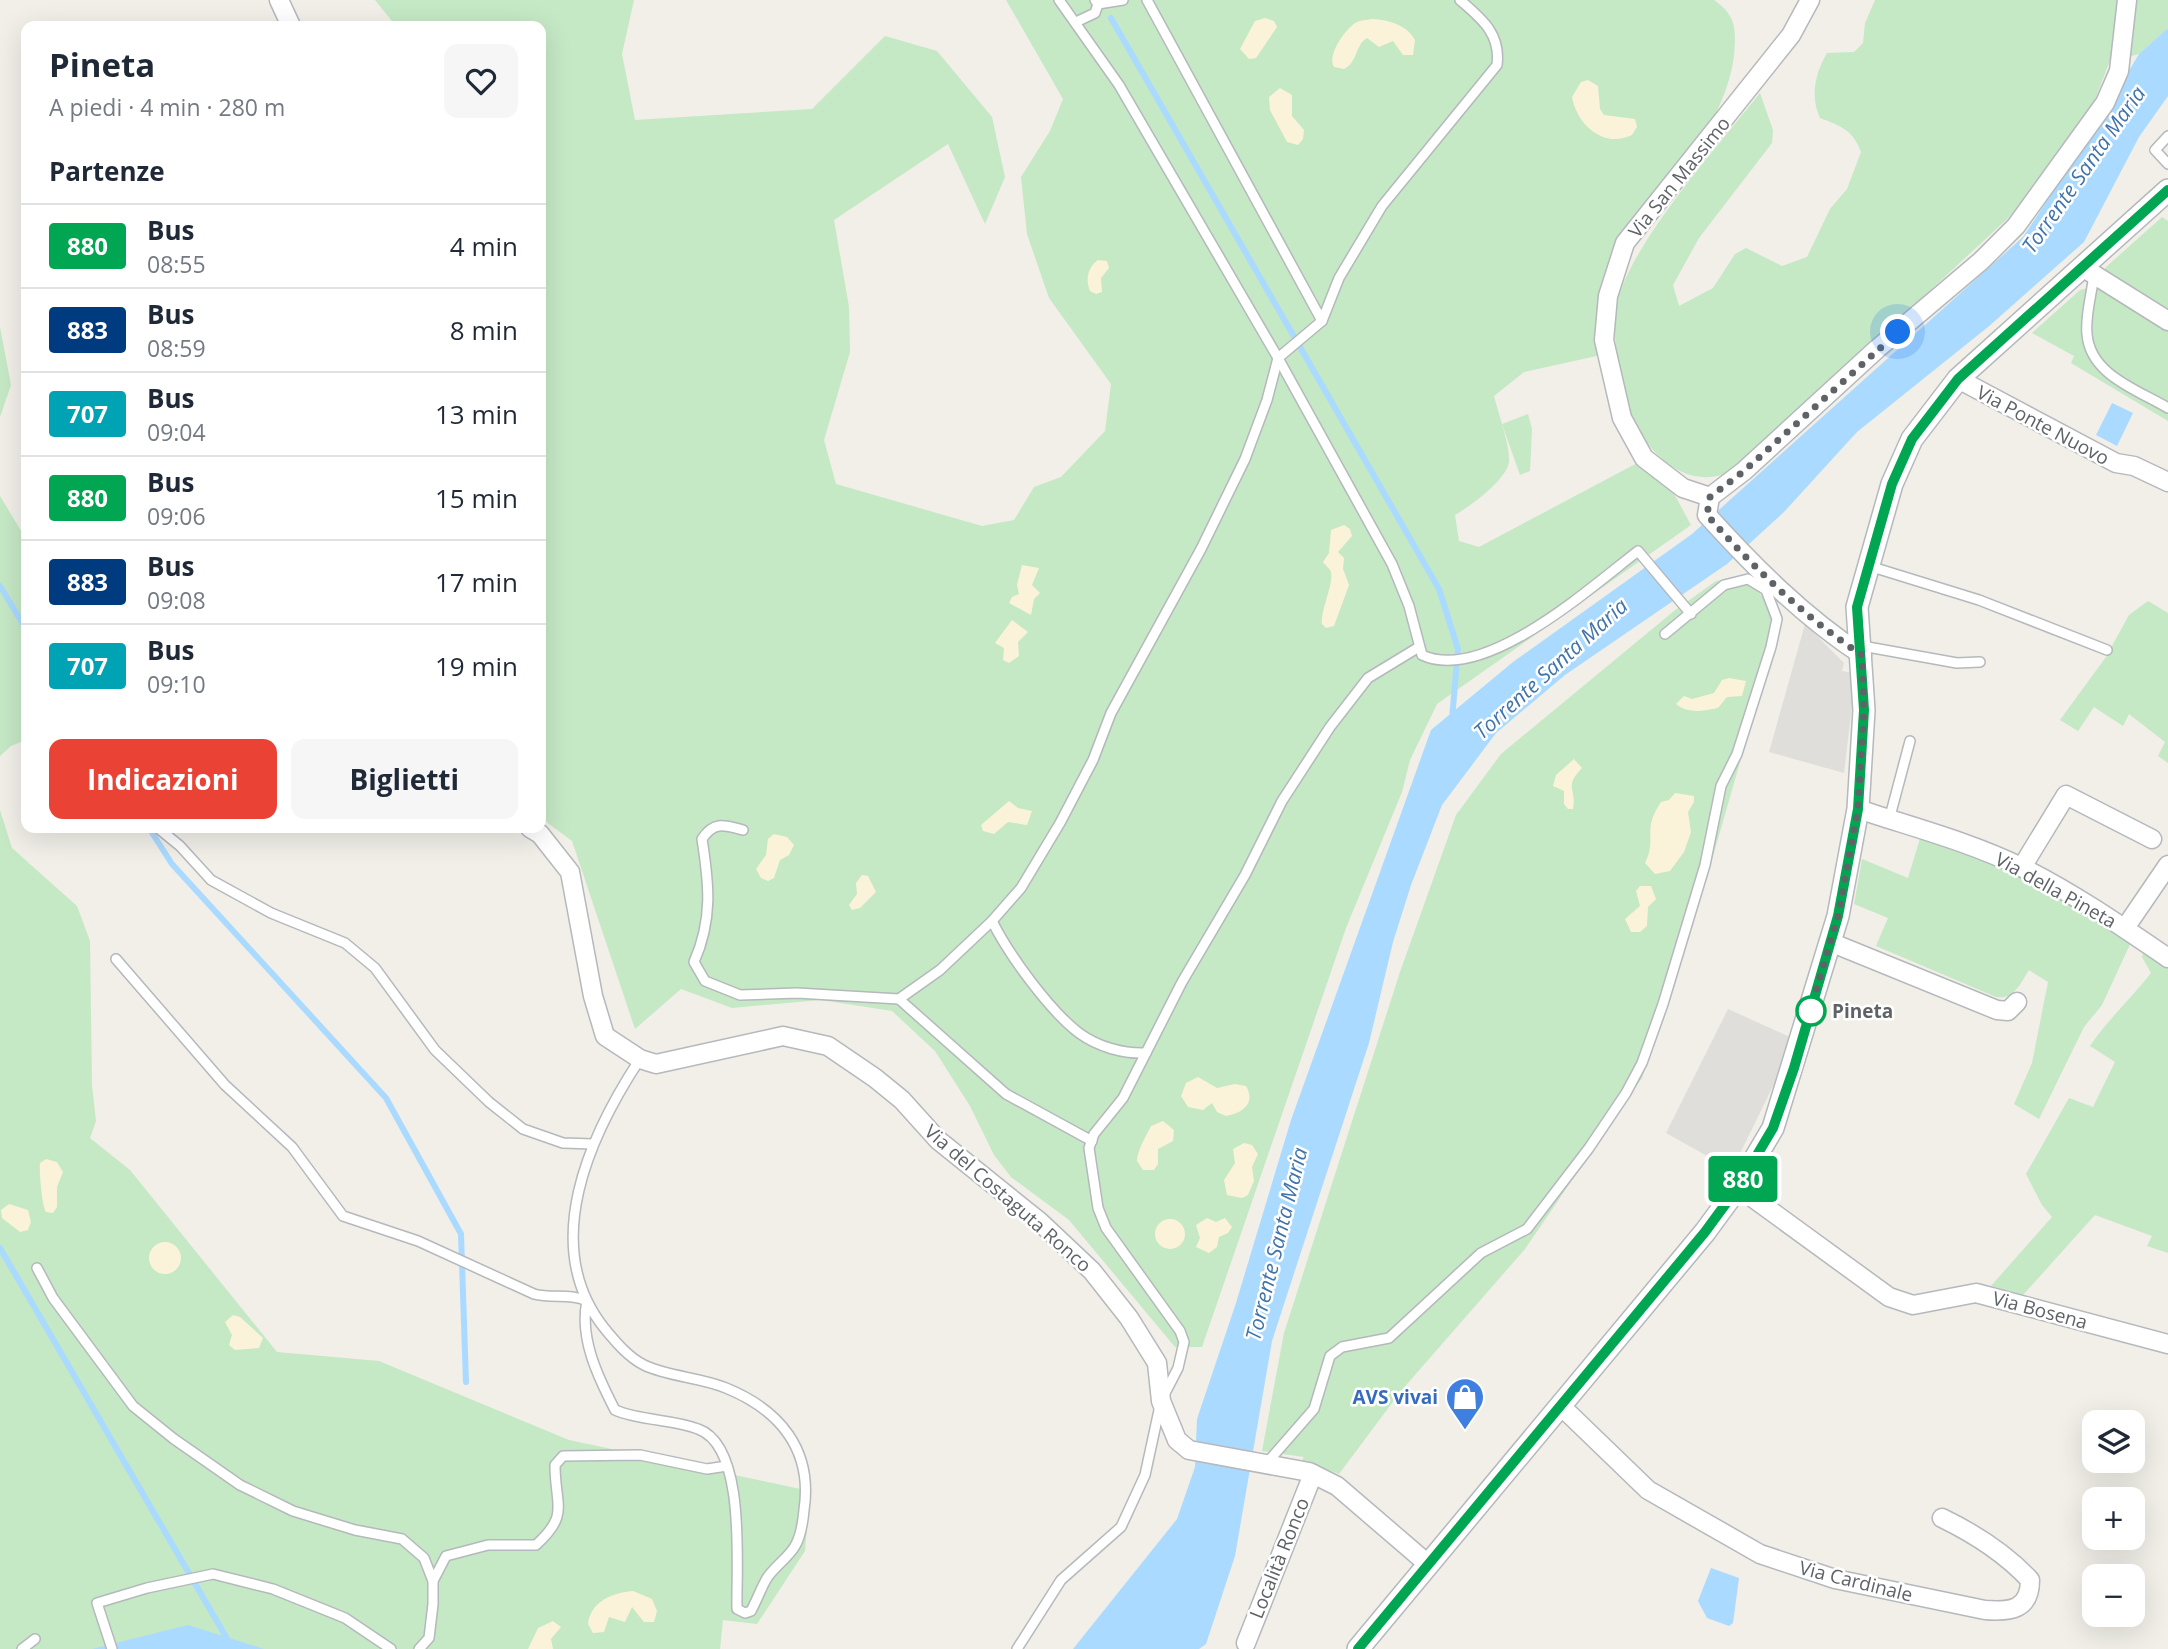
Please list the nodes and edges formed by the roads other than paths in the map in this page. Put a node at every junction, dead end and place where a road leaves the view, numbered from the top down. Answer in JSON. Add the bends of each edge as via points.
{"nodes":[{"id":1,"x":279,"y":0,"type":"edge"},
{"id":2,"x":1059,"y":0,"type":"edge"},
{"id":3,"x":1123,"y":0,"type":"edge"},
{"id":4,"x":1147,"y":0,"type":"edge"},
{"id":5,"x":1460,"y":0,"type":"edge"},
{"id":6,"x":1810,"y":0,"type":"edge"},
{"id":7,"x":2127,"y":0,"type":"edge"},
{"id":8,"x":1096,"y":2,"type":"edge"},
{"id":9,"x":289,"y":21,"type":"edge"},
{"id":10,"x":1076,"y":22,"type":"junction"},
{"id":11,"x":2168,"y":136,"type":"edge"},
{"id":12,"x":2168,"y":164,"type":"edge"},
{"id":13,"x":2168,"y":190,"type":"edge"},
{"id":14,"x":2088,"y":270,"type":"junction"},
{"id":15,"x":1322,"y":321,"type":"junction"},
{"id":16,"x":2168,"y":321,"type":"edge"},
{"id":17,"x":1278,"y":358,"type":"junction"},
{"id":18,"x":1958,"y":379,"type":"junction"},
{"id":19,"x":2168,"y":408,"type":"edge"},
{"id":20,"x":2168,"y":482,"type":"edge"},
{"id":21,"x":1710,"y":497,"type":"junction"},
{"id":22,"x":1869,"y":566,"type":"junction"},
{"id":23,"x":1688,"y":610,"type":"junction"},
{"id":24,"x":1665,"y":634,"type":"dead end"},
{"id":25,"x":1419,"y":648,"type":"junction"},
{"id":26,"x":2108,"y":650,"type":"dead end"},
{"id":27,"x":1861,"y":651,"type":"junction"},
{"id":28,"x":1980,"y":662,"type":"dead end"},
{"id":29,"x":1910,"y":741,"type":"dead end"},
{"id":30,"x":1858,"y":809,"type":"junction"},
{"id":31,"x":1889,"y":820,"type":"junction"},
{"id":32,"x":743,"y":830,"type":"dead end"},
{"id":33,"x":163,"y":833,"type":"edge"},
{"id":34,"x":538,"y":833,"type":"edge"},
{"id":35,"x":2152,"y":839,"type":"dead end"},
{"id":36,"x":2168,"y":865,"type":"edge"},
{"id":37,"x":2022,"y":867,"type":"junction"},
{"id":38,"x":992,"y":921,"type":"junction"},
{"id":39,"x":2124,"y":928,"type":"junction"},
{"id":40,"x":1830,"y":942,"type":"junction"},
{"id":41,"x":2168,"y":958,"type":"edge"},
{"id":42,"x":116,"y":959,"type":"dead end"},
{"id":43,"x":899,"y":999,"type":"junction"},
{"id":44,"x":2017,"y":1002,"type":"dead end"},
{"id":45,"x":1146,"y":1053,"type":"junction"},
{"id":46,"x":640,"y":1059,"type":"junction"},
{"id":47,"x":1092,"y":1141,"type":"junction"},
{"id":48,"x":593,"y":1144,"type":"junction"},
{"id":49,"x":1738,"y":1187,"type":"junction"},
{"id":50,"x":37,"y":1268,"type":"dead end"},
{"id":51,"x":587,"y":1301,"type":"junction"},
{"id":52,"x":2168,"y":1344,"type":"edge"},
{"id":53,"x":1161,"y":1401,"type":"junction"},
{"id":54,"x":1562,"y":1407,"type":"junction"},
{"id":55,"x":1265,"y":1464,"type":"junction"},
{"id":56,"x":727,"y":1466,"type":"junction"},
{"id":57,"x":1312,"y":1474,"type":"junction"},
{"id":58,"x":1942,"y":1518,"type":"dead end"},
{"id":59,"x":1429,"y":1564,"type":"junction"},
{"id":60,"x":433,"y":1581,"type":"junction"},
{"id":61,"x":35,"y":1639,"type":"dead end"},
{"id":62,"x":1246,"y":1643,"type":"dead end"},
{"id":63,"x":110,"y":1645,"type":"edge"},
{"id":64,"x":23,"y":1649,"type":"edge"},
{"id":65,"x":391,"y":1649,"type":"edge"},
{"id":66,"x":419,"y":1649,"type":"edge"},
{"id":67,"x":1017,"y":1649,"type":"edge"},
{"id":68,"x":1358,"y":1649,"type":"edge"}],
"edges":[{"from":1,"to":9,"type":"street"},
{"from":2,"to":10,"type":"lane"},
{"from":3,"to":8,"type":"lane"},
{"from":4,"to":15,"type":"lane"},
{"from":5,"to":15,"type":"lane","via":[[1494,36],[1497,65],[1382,206],[1345,267]]},
{"from":6,"to":21,"type":"street","name":"Via San Massimo","via":[[1776,54],[1625,243],[1608,296],[1604,340],[1622,418],[1644,458],[1683,488]]},
{"from":7,"to":21,"type":"street","via":[[2119,71],[2105,103],[2015,226],[1981,261]]},
{"from":8,"to":10,"type":"lane","via":[[1095,13]]},
{"from":10,"to":17,"type":"lane","via":[[1119,85]]},
{"from":11,"to":12,"type":"lane","via":[[2155,150]]},
{"from":13,"to":14,"type":"street"},
{"from":14,"to":16,"type":"street"},
{"from":14,"to":18,"type":"street"},
{"from":14,"to":19,"type":"lane","via":[[2091,351],[2103,370]]},
{"from":15,"to":17,"type":"lane"},
{"from":17,"to":25,"type":"lane","via":[[1392,564]]},
{"from":17,"to":38,"type":"lane","via":[[1268,400],[1245,459],[1201,549],[1111,713],[1060,823],[1021,888]]},
{"from":18,"to":20,"type":"street","name":"Via Ponte Nuovo","via":[[2116,463]]},
{"from":18,"to":22,"type":"street","via":[[1912,439],[1892,484]]},
{"from":21,"to":27,"type":"street","via":[[1707,515],[1744,556],[1826,632]]},
{"from":22,"to":26,"type":"lane","via":[[1979,600]]},
{"from":22,"to":27,"type":"street","via":[[1857,607]]},
{"from":23,"to":24,"type":"lane"},
{"from":23,"to":25,"type":"lane","via":[[1637,551],[1525,635],[1473,657],[1434,660],[1422,655]]},
{"from":23,"to":55,"type":"lane","via":[[1724,585],[1748,579],[1766,590],[1777,619],[1754,705],[1721,786],[1690,921],[1642,1063],[1589,1148],[1527,1229],[1481,1253],[1389,1338],[1342,1347],[1330,1356],[1314,1409]]},
{"from":25,"to":45,"type":"lane","via":[[1368,678],[1330,727],[1282,801]]},
{"from":27,"to":28,"type":"lane"},
{"from":27,"to":30,"type":"street","via":[[1864,710]]},
{"from":29,"to":31,"type":"lane"},
{"from":30,"to":31,"type":"street","name":"Via della Pineta"},
{"from":30,"to":40,"type":"street"},
{"from":31,"to":37,"type":"street","name":"Via della Pineta"},
{"from":32,"to":43,"type":"lane","via":[[720,824],[709,827],[702,839],[710,884],[704,939],[694,962],[705,981],[740,995],[797,992]]},
{"from":33,"to":48,"type":"lane","via":[[211,880],[271,913],[345,943],[375,968],[435,1050],[523,1129],[563,1143]]},
{"from":34,"to":46,"type":"street","via":[[570,872],[605,1036]]},
{"from":35,"to":37,"type":"street","via":[[2066,794]]},
{"from":36,"to":39,"type":"street"},
{"from":37,"to":39,"type":"street","name":"Via della Pineta"},
{"from":38,"to":43,"type":"lane","via":[[940,970]]},
{"from":38,"to":45,"type":"lane","via":[[1006,950],[1080,1034],[1124,1054]]},
{"from":39,"to":41,"type":"street","name":"Via della Pineta"},
{"from":40,"to":44,"type":"street","via":[[1997,1010],[2008,1011]]},
{"from":40,"to":49,"type":"street","via":[[1773,1128]]},
{"from":42,"to":51,"type":"lane","via":[[225,1085],[292,1147],[342,1216],[418,1241],[534,1294],[574,1295]]},
{"from":43,"to":47,"type":"lane","via":[[1006,1094]]},
{"from":45,"to":47,"type":"lane","via":[[1123,1098]]},
{"from":46,"to":48,"type":"lane","via":[[609,1106]]},
{"from":46,"to":53,"type":"street","name":"Via del Costaguta Ronco","via":[[656,1063],[783,1036],[828,1046],[902,1100],[938,1140],[1093,1271],[1157,1363]]},
{"from":47,"to":53,"type":"lane","via":[[1089,1164],[1106,1228],[1184,1342],[1178,1368]]},
{"from":48,"to":51,"type":"lane","via":[[572,1226]]},
{"from":49,"to":52,"type":"street","name":"Via Bosena","via":[[1889,1297],[1913,1305],[1976,1293]]},
{"from":49,"to":54,"type":"street"},
{"from":50,"to":60,"type":"lane","via":[[53,1298],[134,1406],[174,1439],[240,1485],[293,1511],[402,1539],[424,1558]]},
{"from":51,"to":56,"type":"lane","via":[[585,1334],[615,1410],[702,1430]]},
{"from":51,"to":56,"type":"lane","via":[[615,1341],[645,1365],[698,1378],[750,1400],[799,1448],[806,1497],[796,1545],[768,1576],[751,1611],[745,1613],[737,1609],[738,1517]]},
{"from":53,"to":55,"type":"street","name":"Via del Costaguta Ronco","via":[[1177,1440],[1189,1450]]},
{"from":53,"to":67,"type":"lane","via":[[1145,1475],[1121,1527],[1061,1580]]},
{"from":54,"to":58,"type":"street","name":"Via Cardinale","via":[[1648,1490],[1760,1554],[1835,1579],[1985,1610],[2010,1612],[2021,1606],[2030,1591],[2030,1580],[2016,1564],[1973,1533]]},
{"from":54,"to":59,"type":"street"},
{"from":55,"to":57,"type":"street"},
{"from":56,"to":60,"type":"lane","via":[[708,1469],[640,1455],[563,1456],[555,1465],[559,1508],[555,1527],[536,1545],[488,1545],[446,1556]]},
{"from":57,"to":59,"type":"street","via":[[1337,1486]]},
{"from":57,"to":62,"type":"street","name":"Località Ronco"},
{"from":59,"to":68,"type":"street"},
{"from":60,"to":66,"type":"lane","via":[[429,1637]]},
{"from":61,"to":64,"type":"lane"},
{"from":63,"to":65,"type":"lane","via":[[97,1603],[213,1574],[273,1589],[345,1618]]}]}
